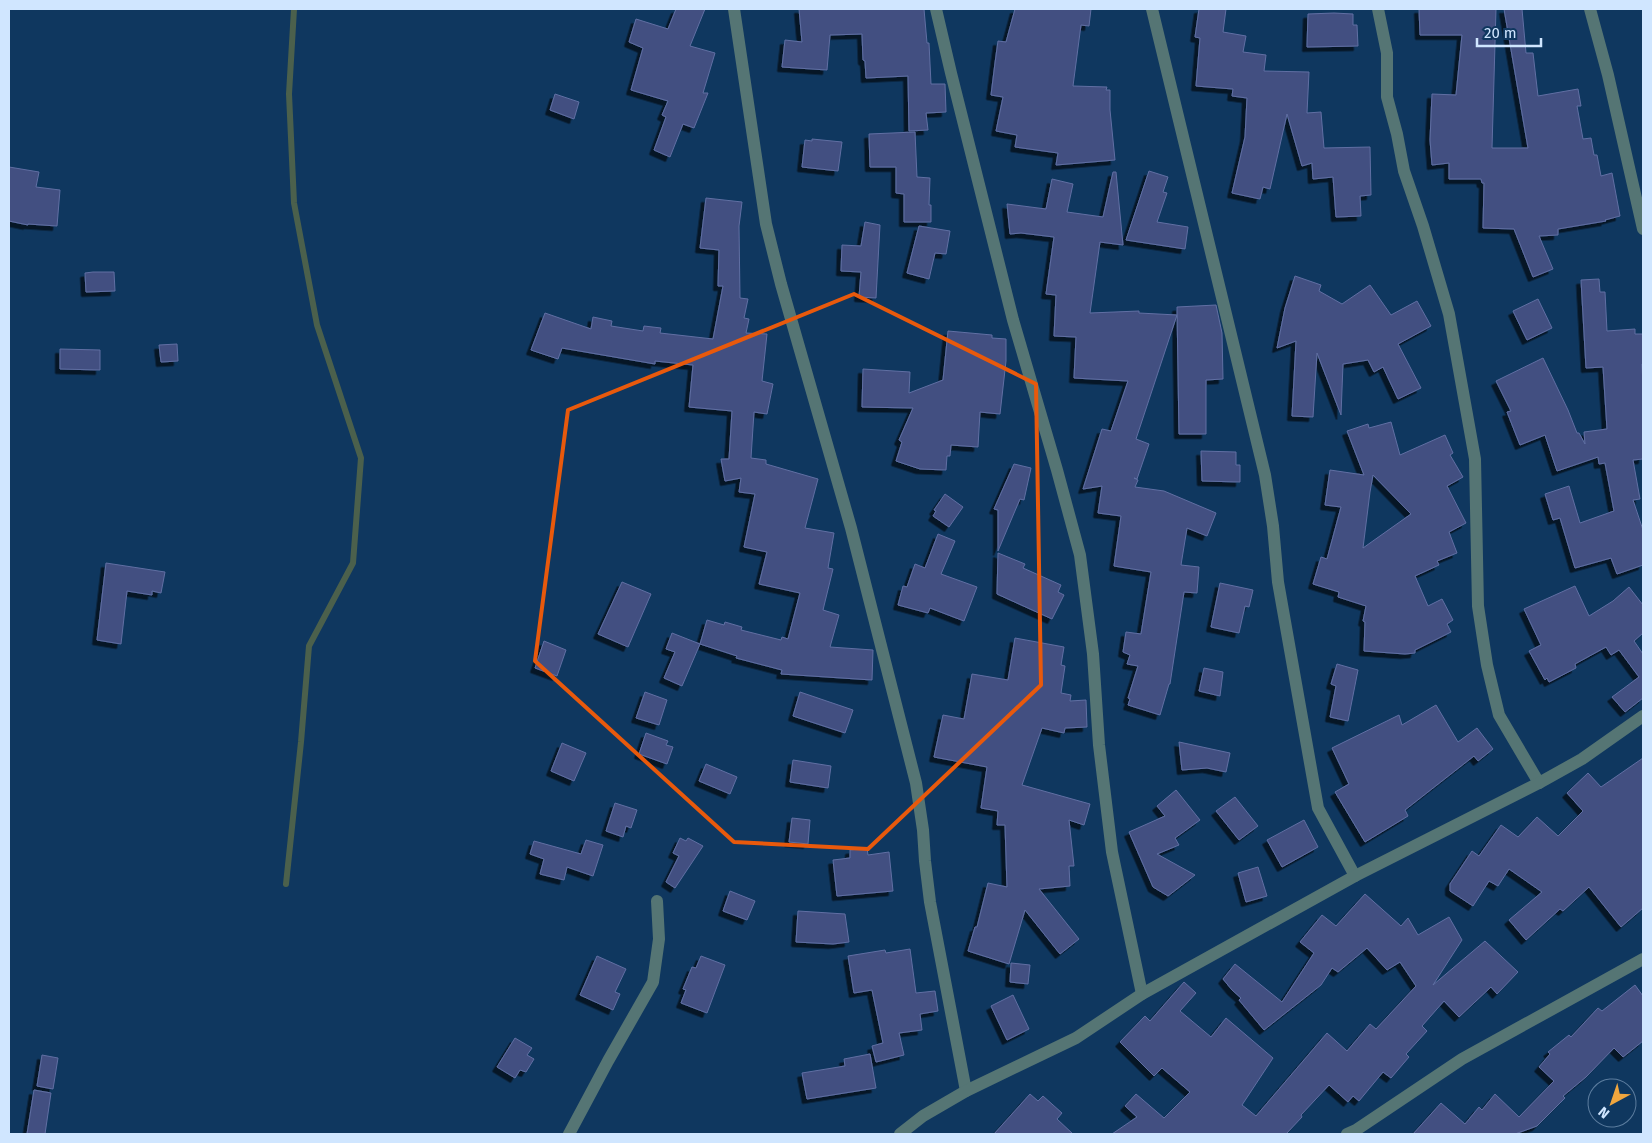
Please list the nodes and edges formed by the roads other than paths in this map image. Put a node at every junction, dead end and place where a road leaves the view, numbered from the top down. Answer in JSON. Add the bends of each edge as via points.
{"nodes":[{"id":1,"x":734,"y":9,"type":"edge"},
{"id":2,"x":936,"y":9,"type":"edge"},
{"id":3,"x":1152,"y":9,"type":"edge"},
{"id":4,"x":1378,"y":9,"type":"edge"},
{"id":5,"x":1590,"y":9,"type":"edge"},
{"id":6,"x":1643,"y":229,"type":"edge"},
{"id":7,"x":1643,"y":716,"type":"edge"},
{"id":8,"x":1539,"y":783,"type":"junction"},
{"id":9,"x":1354,"y":876,"type":"junction"},
{"id":10,"x":657,"y":901,"type":"dead end"},
{"id":11,"x":1643,"y":958,"type":"edge"},
{"id":12,"x":1142,"y":994,"type":"junction"},
{"id":13,"x":966,"y":1091,"type":"junction"},
{"id":14,"x":569,"y":1134,"type":"edge"},
{"id":15,"x":900,"y":1134,"type":"edge"},
{"id":16,"x":1347,"y":1134,"type":"edge"}],
"edges":[{"from":1,"to":13,"type":"street","via":[[766,224],[851,528],[916,783],[930,902]]},
{"from":2,"to":12,"type":"street","via":[[1013,320],[1080,555],[1112,852]]},
{"from":3,"to":9,"type":"street","via":[[1265,475],[1274,526],[1278,582],[1318,808]]},
{"from":4,"to":8,"type":"street","via":[[1387,53],[1387,98],[1404,171],[1449,314],[1475,459],[1478,606],[1487,665],[1499,715]]},
{"from":5,"to":6,"type":"street"},
{"from":7,"to":8,"type":"street","via":[[1582,759]]},
{"from":8,"to":9,"type":"street"},
{"from":9,"to":12,"type":"street"},
{"from":10,"to":14,"type":"street","via":[[659,940],[653,982]]},
{"from":11,"to":16,"type":"street","via":[[1462,1059]]},
{"from":12,"to":13,"type":"street","via":[[1076,1038]]},
{"from":13,"to":15,"type":"street","via":[[923,1116]]}]}
